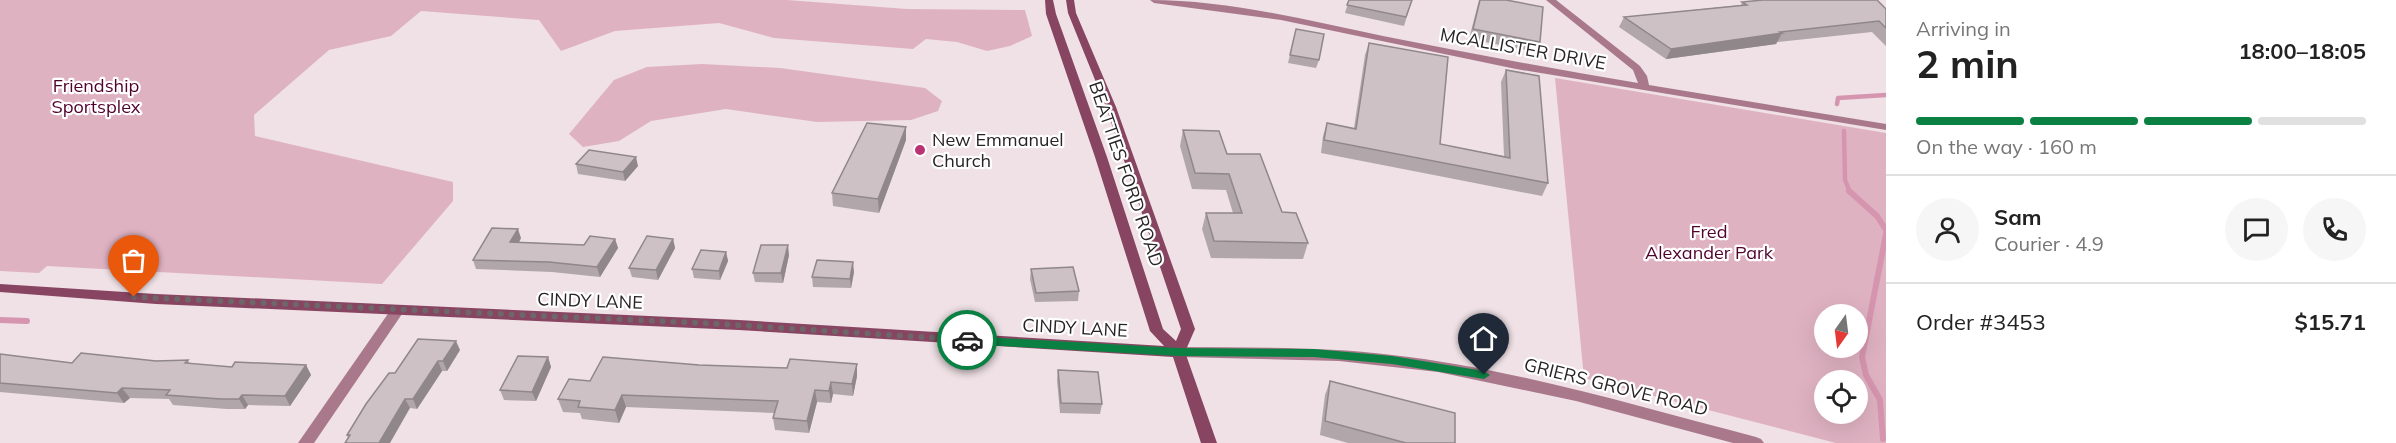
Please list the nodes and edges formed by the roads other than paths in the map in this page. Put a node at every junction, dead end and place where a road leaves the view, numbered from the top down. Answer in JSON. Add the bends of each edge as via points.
{"nodes":[{"id":1,"x":1050,"y":0,"type":"edge"},
{"id":2,"x":1070,"y":0,"type":"edge"},
{"id":3,"x":1154,"y":0,"type":"edge"},
{"id":4,"x":1550,"y":0,"type":"edge"},
{"id":5,"x":1644,"y":87,"type":"junction"},
{"id":6,"x":1886,"y":128,"type":"edge"},
{"id":7,"x":0,"y":288,"type":"edge"},
{"id":8,"x":397,"y":311,"type":"junction"},
{"id":9,"x":1178,"y":352,"type":"junction"},
{"id":10,"x":306,"y":443,"type":"edge"},
{"id":11,"x":1209,"y":443,"type":"edge"},
{"id":12,"x":1756,"y":443,"type":"edge"}],
"edges":[{"from":1,"to":9,"type":"main road","name":"BEATTIES FORD ROAD","via":[[1054,23],[1157,331]]},
{"from":2,"to":9,"type":"main road","name":"BEATTIES FORD ROAD","via":[[1188,329]]},
{"from":3,"to":5,"type":"street","name":"MCALLISTER DRIVE","via":[[1262,14],[1516,66]]},
{"from":4,"to":5,"type":"street","via":[[1636,68]]},
{"from":5,"to":6,"type":"street","name":"MCALLISTER DRIVE"},
{"from":7,"to":8,"type":"main road","name":"CINDY LANE"},
{"from":8,"to":9,"type":"main road","name":"CINDY LANE","via":[[717,324]]},
{"from":8,"to":10,"type":"street"},
{"from":9,"to":11,"type":"main road","name":"BEATTIES FORD ROAD"},
{"from":9,"to":12,"type":"street","name":"GRIERS GROVE ROAD","via":[[1314,353],[1465,371]]}]}
